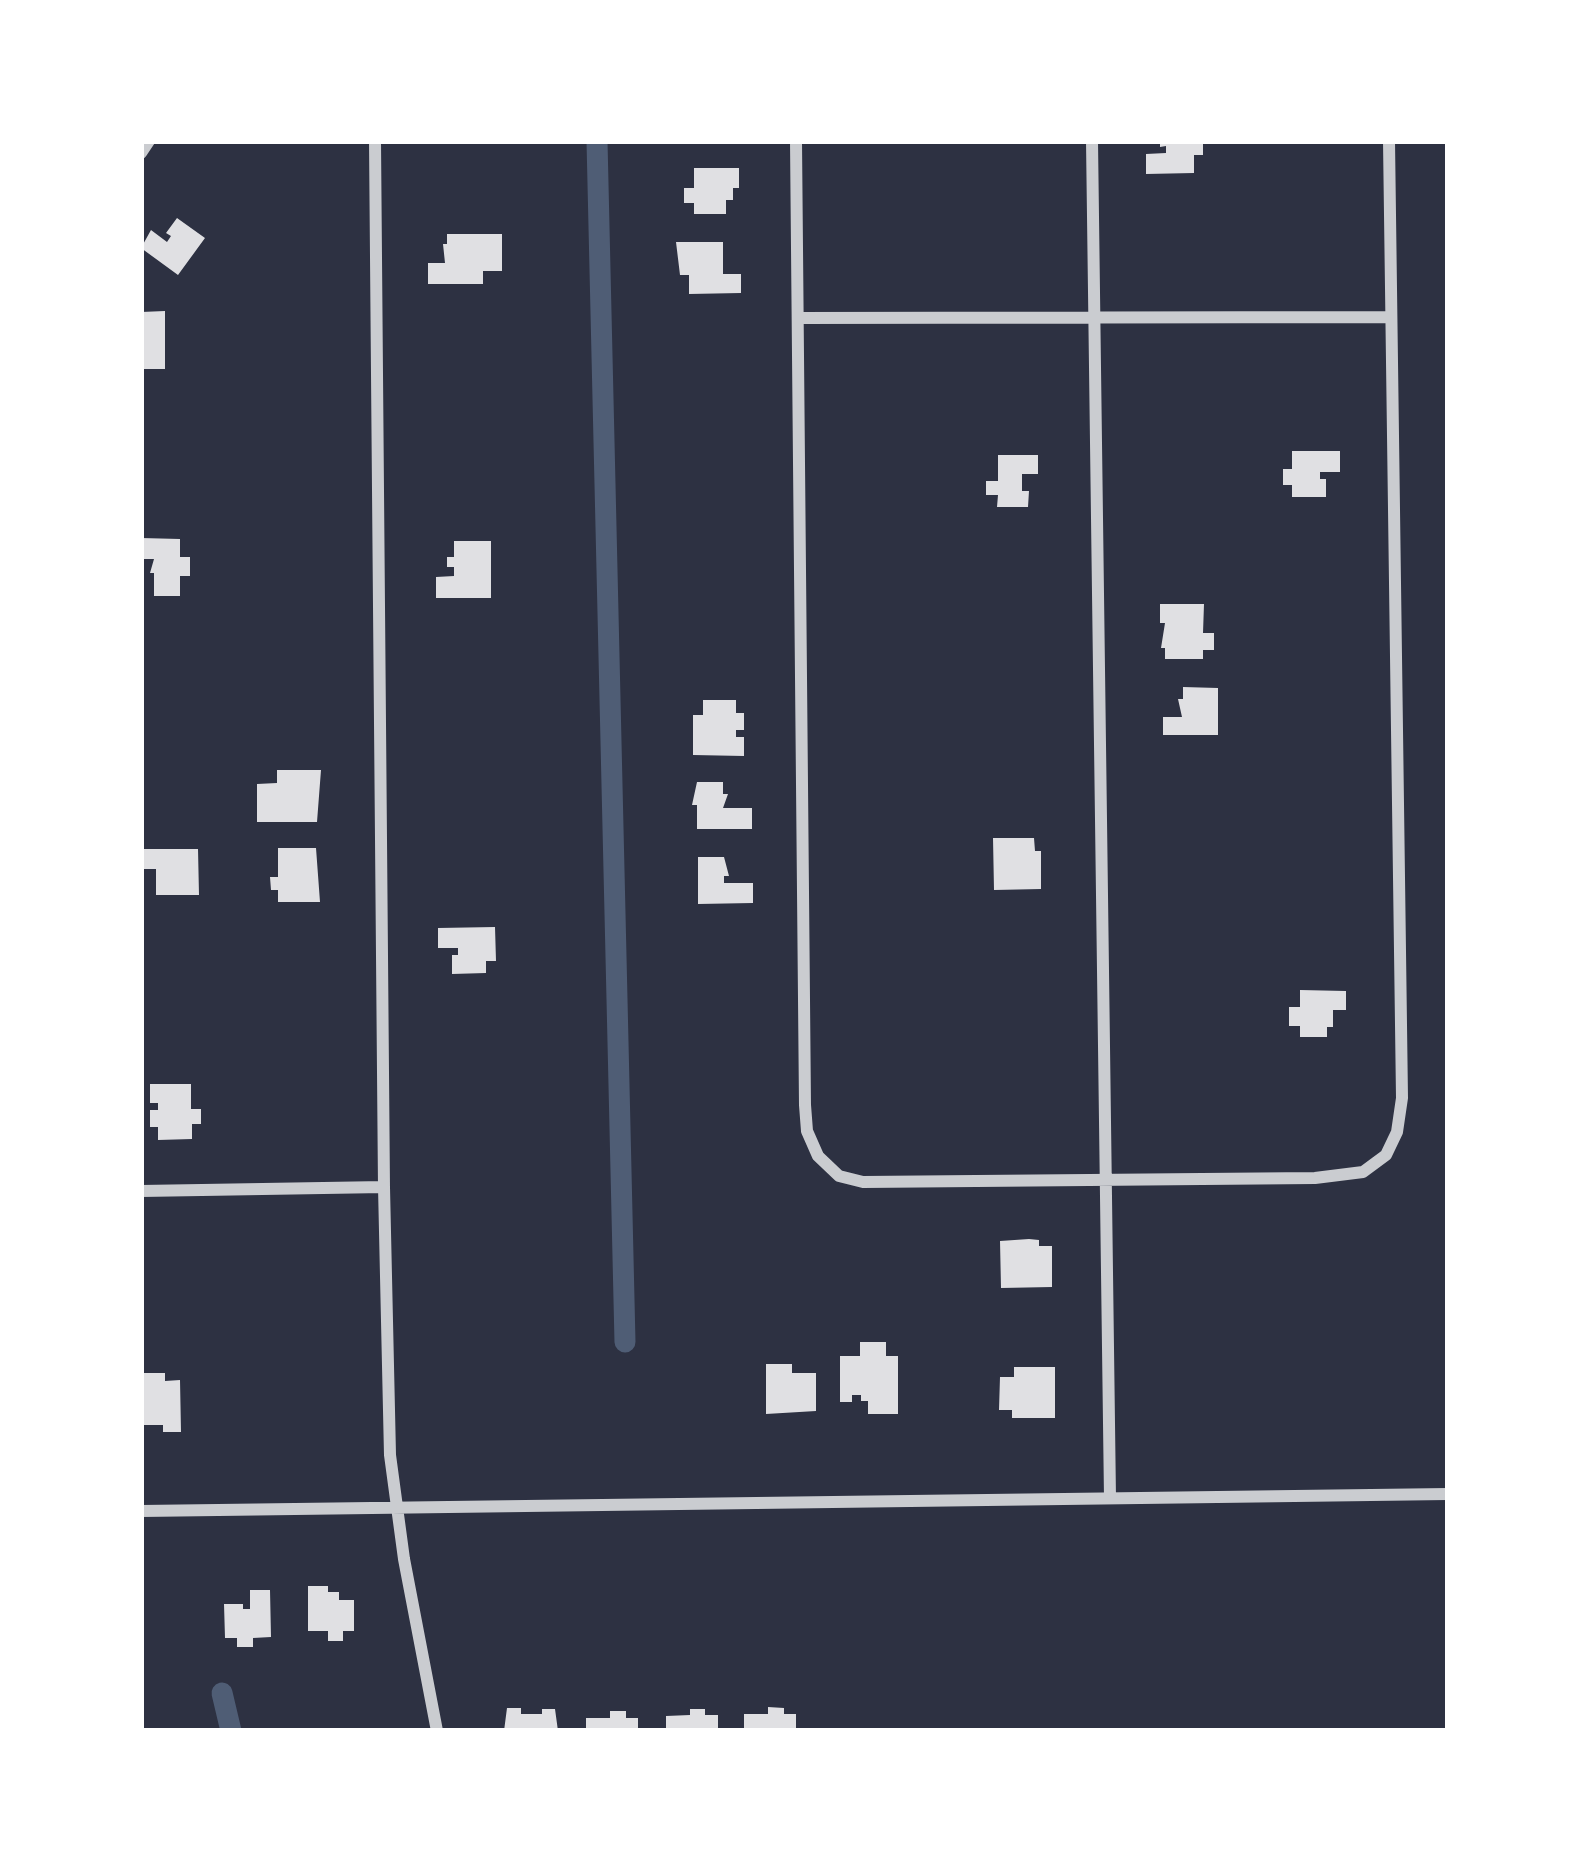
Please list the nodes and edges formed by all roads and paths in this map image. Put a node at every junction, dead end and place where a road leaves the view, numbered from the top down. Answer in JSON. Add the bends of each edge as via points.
{"nodes":[{"id":1,"x":149,"y":141,"type":"edge"},
{"id":2,"x":375,"y":141,"type":"edge"},
{"id":3,"x":796,"y":141,"type":"edge"},
{"id":4,"x":1092,"y":141,"type":"edge"},
{"id":5,"x":1389,"y":141,"type":"edge"},
{"id":6,"x":141,"y":153,"type":"edge"},
{"id":7,"x":1389,"y":317,"type":"junction"},
{"id":8,"x":799,"y":319,"type":"junction"},
{"id":9,"x":1093,"y":319,"type":"junction"},
{"id":10,"x":1106,"y":1181,"type":"junction"},
{"id":11,"x":384,"y":1187,"type":"junction"},
{"id":12,"x":141,"y":1191,"type":"edge"},
{"id":13,"x":1448,"y":1494,"type":"edge"},
{"id":14,"x":1110,"y":1498,"type":"junction"},
{"id":15,"x":396,"y":1506,"type":"junction"},
{"id":16,"x":141,"y":1511,"type":"edge"},
{"id":17,"x":437,"y":1731,"type":"edge"}],
"edges":[{"from":1,"to":6,"type":"street"},
{"from":2,"to":11,"type":"street"},
{"from":3,"to":8,"type":"street"},
{"from":4,"to":9,"type":"street"},
{"from":5,"to":7,"type":"street"},
{"from":7,"to":9,"type":"street"},
{"from":7,"to":10,"type":"street","via":[[1397,1132],[1386,1155],[1339,1177]]},
{"from":8,"to":9,"type":"street"},
{"from":8,"to":10,"type":"street","via":[[807,1131],[839,1176],[863,1182]]},
{"from":9,"to":10,"type":"street"},
{"from":10,"to":14,"type":"street"},
{"from":11,"to":12,"type":"street"},
{"from":11,"to":15,"type":"street"},
{"from":13,"to":14,"type":"street"},
{"from":14,"to":15,"type":"street"},
{"from":15,"to":16,"type":"street"},
{"from":15,"to":17,"type":"street"}]}
